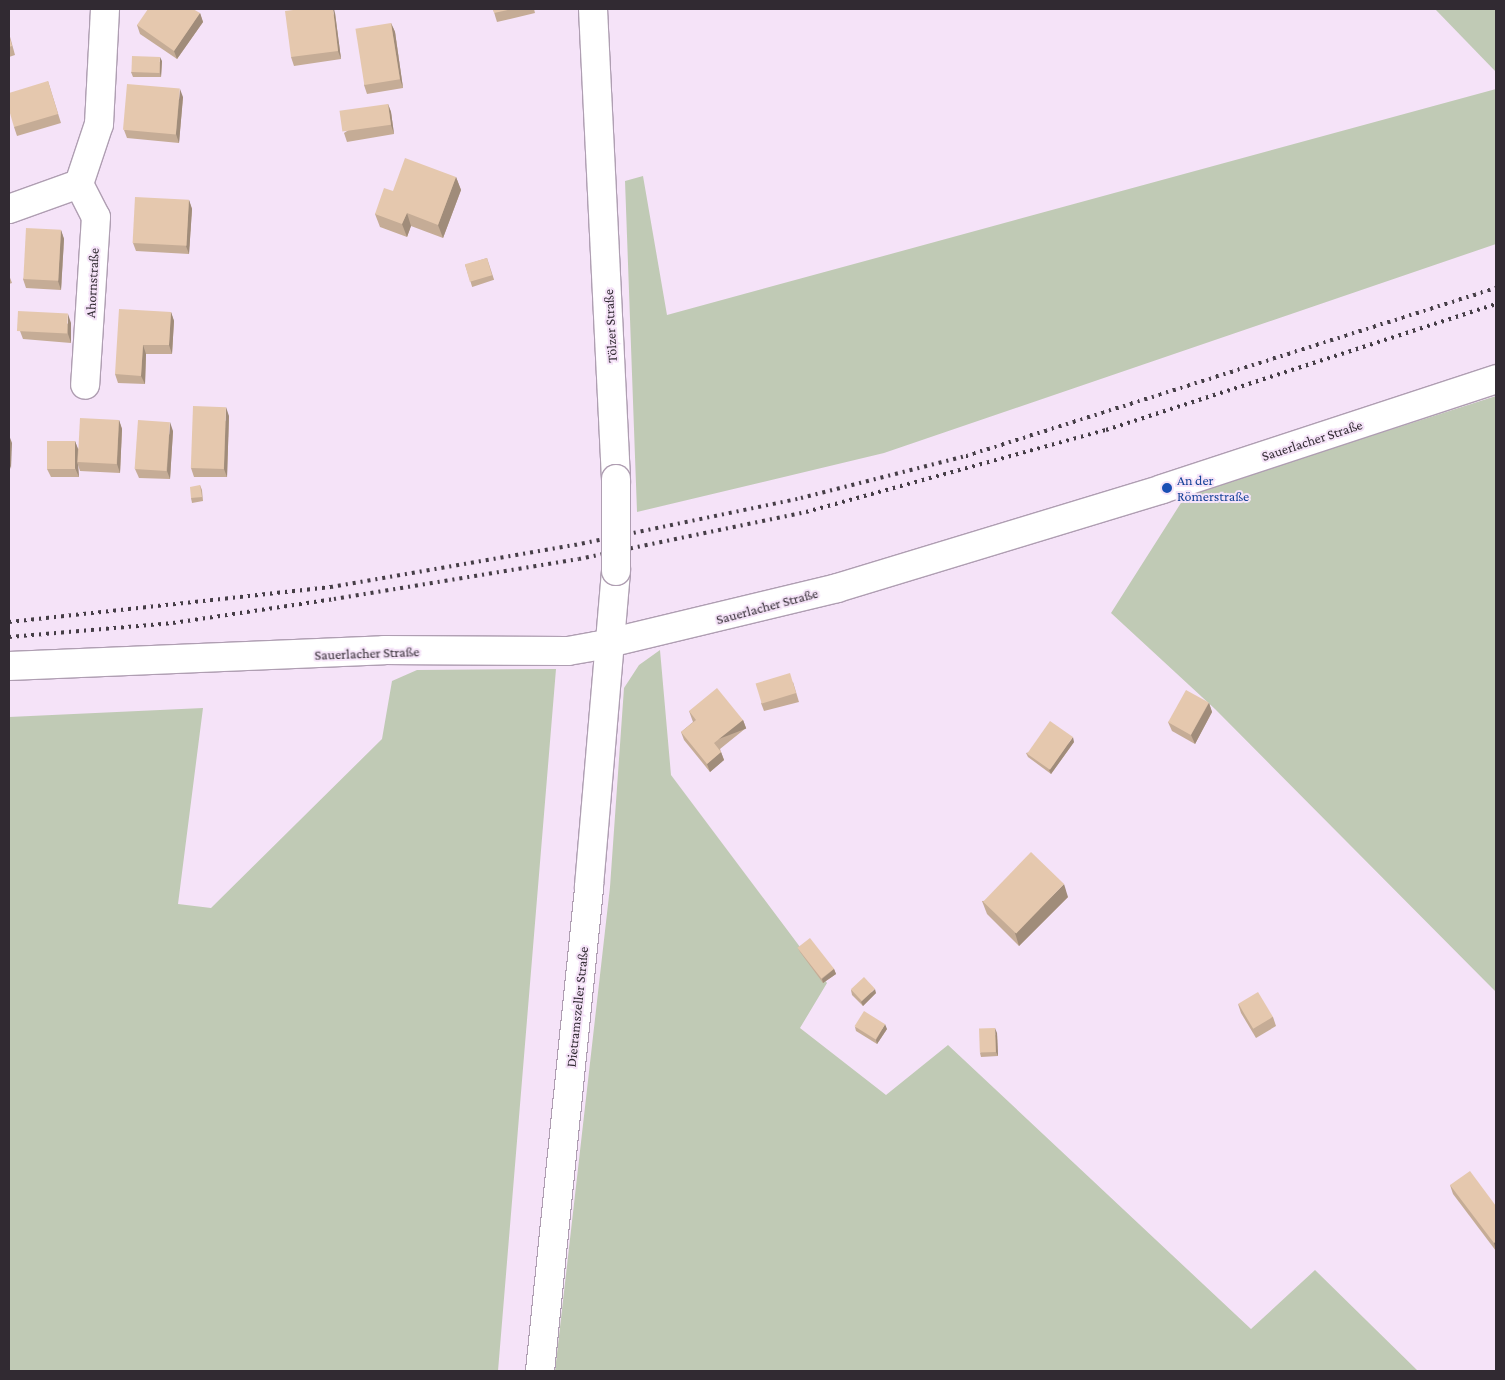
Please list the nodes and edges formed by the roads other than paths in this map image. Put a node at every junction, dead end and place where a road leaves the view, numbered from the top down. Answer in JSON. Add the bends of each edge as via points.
{"nodes":[{"id":1,"x":105,"y":9,"type":"edge"},
{"id":2,"x":593,"y":9,"type":"edge"},
{"id":3,"x":79,"y":184,"type":"junction"},
{"id":4,"x":9,"y":208,"type":"edge"},
{"id":5,"x":1496,"y":380,"type":"edge"},
{"id":6,"x":86,"y":385,"type":"dead end"},
{"id":7,"x":611,"y":643,"type":"junction"},
{"id":8,"x":9,"y":666,"type":"edge"},
{"id":9,"x":540,"y":1371,"type":"edge"}],
"edges":[{"from":1,"to":3,"type":"street","via":[[99,124]]},
{"from":2,"to":7,"type":"street","name":"Tölzer Straße","bridge":true,"via":[[616,479],[616,571]]},
{"from":3,"to":4,"type":"street"},
{"from":3,"to":6,"type":"street","name":"Ahornstraße","via":[[96,217]]},
{"from":5,"to":7,"type":"street","name":"Sauerlacher Straße","via":[[1162,489],[837,588]]},
{"from":7,"to":8,"type":"street","name":"Sauerlacher Straße","via":[[568,651],[384,650]]},
{"from":7,"to":9,"type":"street","name":"Dietramszeller Straße"}]}
